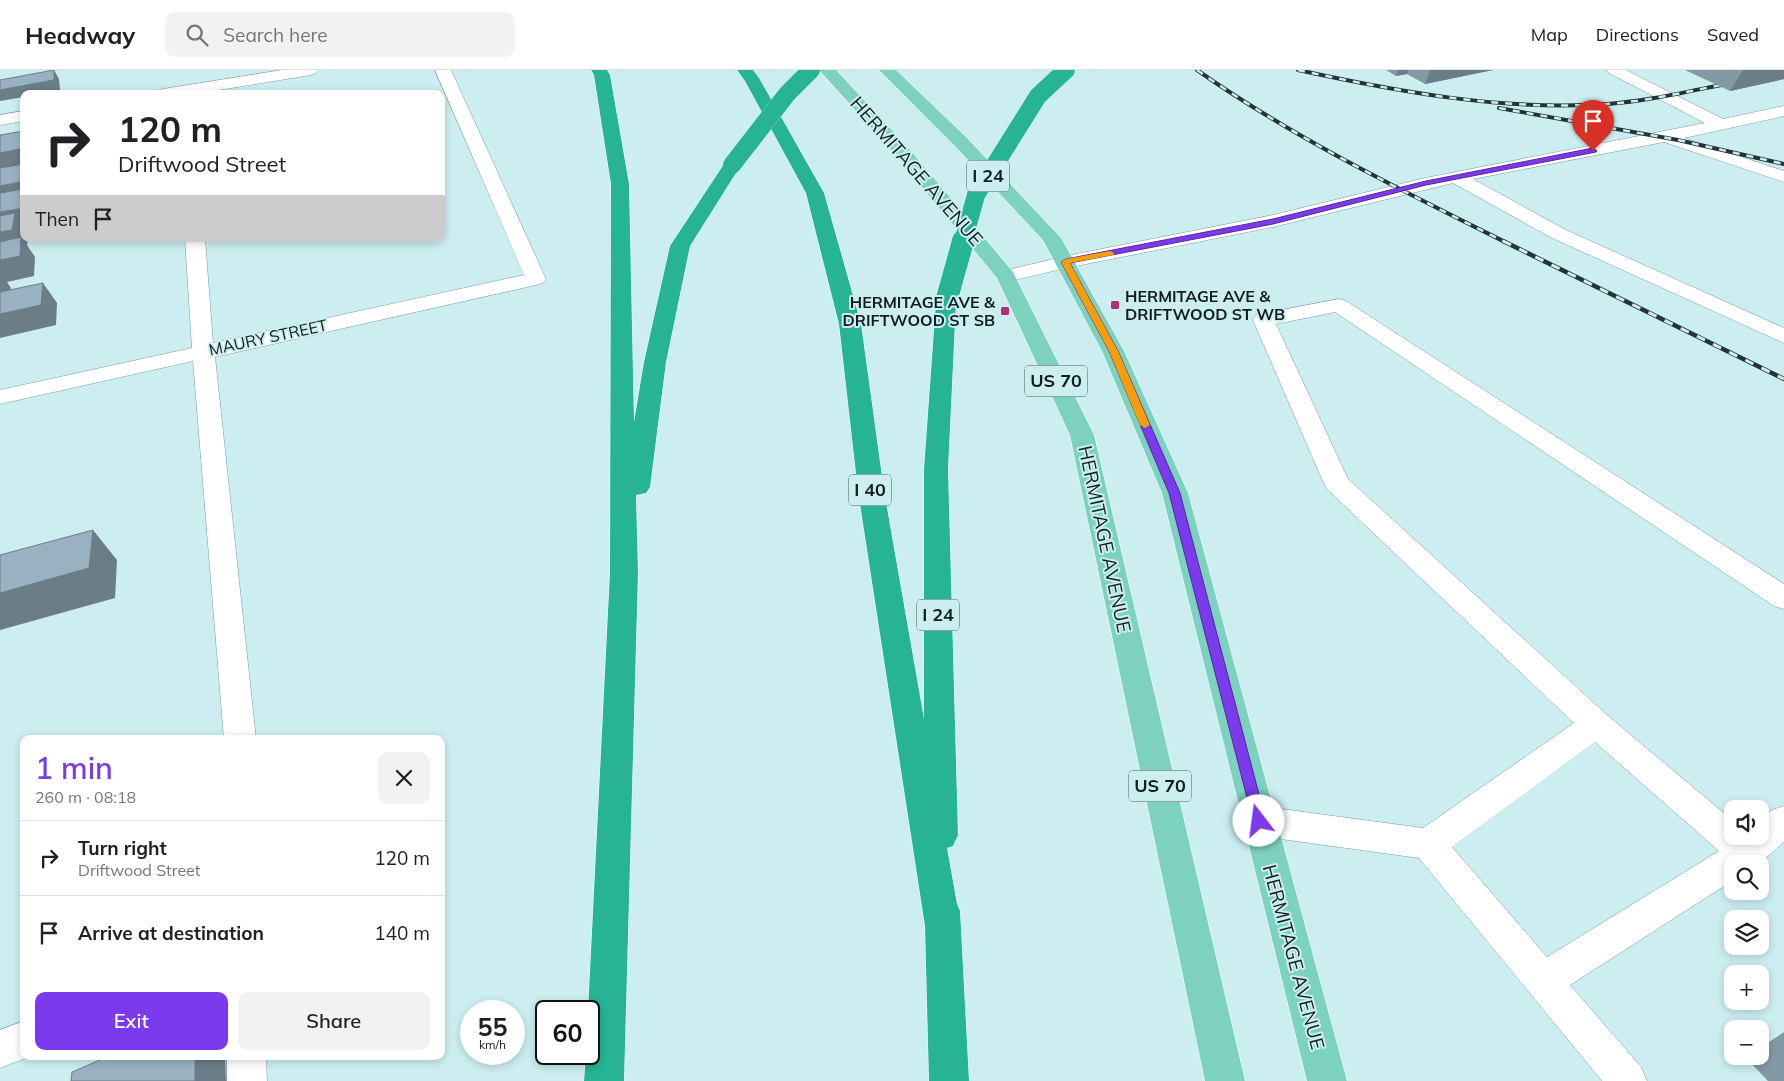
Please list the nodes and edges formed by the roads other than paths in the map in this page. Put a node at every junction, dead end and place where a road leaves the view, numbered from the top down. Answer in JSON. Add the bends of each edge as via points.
{"nodes":[{"id":1,"x":311,"y":70,"type":"edge"},
{"id":2,"x":443,"y":70,"type":"edge"},
{"id":3,"x":599,"y":70,"type":"edge"},
{"id":4,"x":745,"y":70,"type":"edge"},
{"id":5,"x":811,"y":70,"type":"edge"},
{"id":6,"x":828,"y":70,"type":"edge"},
{"id":7,"x":887,"y":70,"type":"edge"},
{"id":8,"x":1066,"y":70,"type":"edge"},
{"id":9,"x":1614,"y":70,"type":"edge"},
{"id":10,"x":185,"y":86,"type":"edge"},
{"id":11,"x":1784,"y":111,"type":"edge"},
{"id":12,"x":20,"y":117,"type":"edge"},
{"id":13,"x":0,"y":120,"type":"edge"},
{"id":14,"x":1720,"y":124,"type":"junction"},
{"id":15,"x":1665,"y":137,"type":"junction"},
{"id":16,"x":1456,"y":177,"type":"junction"},
{"id":17,"x":1784,"y":177,"type":"edge"},
{"id":18,"x":195,"y":242,"type":"edge"},
{"id":19,"x":1066,"y":262,"type":"junction"},
{"id":20,"x":1006,"y":276,"type":"junction"},
{"id":21,"x":1784,"y":336,"type":"edge"},
{"id":22,"x":203,"y":352,"type":"junction"},
{"id":23,"x":0,"y":396,"type":"edge"},
{"id":24,"x":624,"y":572,"type":"junction"},
{"id":25,"x":1784,"y":598,"type":"edge"},
{"id":26,"x":1596,"y":724,"type":"junction"},
{"id":27,"x":240,"y":735,"type":"edge"},
{"id":28,"x":1784,"y":820,"type":"edge"},
{"id":29,"x":1259,"y":821,"type":"junction"},
{"id":30,"x":1428,"y":844,"type":"junction"},
{"id":31,"x":1746,"y":854,"type":"junction"},
{"id":32,"x":943,"y":928,"type":"junction"},
{"id":33,"x":1543,"y":981,"type":"junction"},
{"id":34,"x":20,"y":1042,"type":"edge"},
{"id":35,"x":0,"y":1049,"type":"edge"},
{"id":36,"x":246,"y":1060,"type":"edge"},
{"id":37,"x":247,"y":1081,"type":"edge"},
{"id":38,"x":604,"y":1081,"type":"edge"},
{"id":39,"x":949,"y":1081,"type":"edge"},
{"id":40,"x":1225,"y":1081,"type":"edge"},
{"id":41,"x":1326,"y":1081,"type":"edge"},
{"id":42,"x":1627,"y":1081,"type":"edge"}],
"edges":[{"from":1,"to":10,"type":"street"},
{"from":2,"to":22,"type":"street","name":"MAURY STREET","via":[[536,278]]},
{"from":3,"to":24,"type":"highway","via":[[620,184]]},
{"from":4,"to":32,"type":"highway","number":"I 40","via":[[815,194],[850,324],[871,491]]},
{"from":5,"to":24,"type":"highway","bridge":true,"via":[[787,94],[732,165],[680,246],[655,362]]},
{"from":6,"to":20,"type":"main road","name":"HERMITAGE AVENUE","number":"US 70","via":[[899,148]]},
{"from":7,"to":19,"type":"main road","name":"HERMITAGE AVENUE","via":[[1045,231]]},
{"from":8,"to":32,"type":"highway","number":"I 24","bridge":true,"via":[[1038,96],[976,195],[946,302],[936,470]]},
{"from":9,"to":14,"type":"street"},
{"from":11,"to":14,"type":"street"},
{"from":12,"to":13,"type":"street"},
{"from":14,"to":15,"type":"street"},
{"from":15,"to":16,"type":"street"},
{"from":15,"to":17,"type":"street"},
{"from":16,"to":19,"type":"street","via":[[1273,221]]},
{"from":16,"to":21,"type":"street","via":[[1559,234]]},
{"from":18,"to":22,"type":"street"},
{"from":19,"to":20,"type":"street"},
{"from":19,"to":29,"type":"main road","name":"HERMITAGE AVENUE","via":[[1113,351],[1175,493]]},
{"from":20,"to":40,"type":"main road","name":"HERMITAGE AVENUE","number":"US 70","via":[[1082,435]]},
{"from":22,"to":23,"type":"street","name":"MAURY STREET"},
{"from":22,"to":27,"type":"street"},
{"from":24,"to":38,"type":"highway"},
{"from":25,"to":26,"type":"street","via":[[1338,305],[1264,320],[1337,484]]},
{"from":26,"to":30,"type":"street"},
{"from":26,"to":31,"type":"street"},
{"from":28,"to":31,"type":"street"},
{"from":29,"to":30,"type":"street"},
{"from":29,"to":41,"type":"main road","name":"HERMITAGE AVENUE"},
{"from":30,"to":33,"type":"street"},
{"from":31,"to":33,"type":"street"},
{"from":32,"to":39,"type":"highway","number":"I 24"},
{"from":33,"to":42,"type":"street"},
{"from":34,"to":35,"type":"street"},
{"from":36,"to":37,"type":"street"}]}
